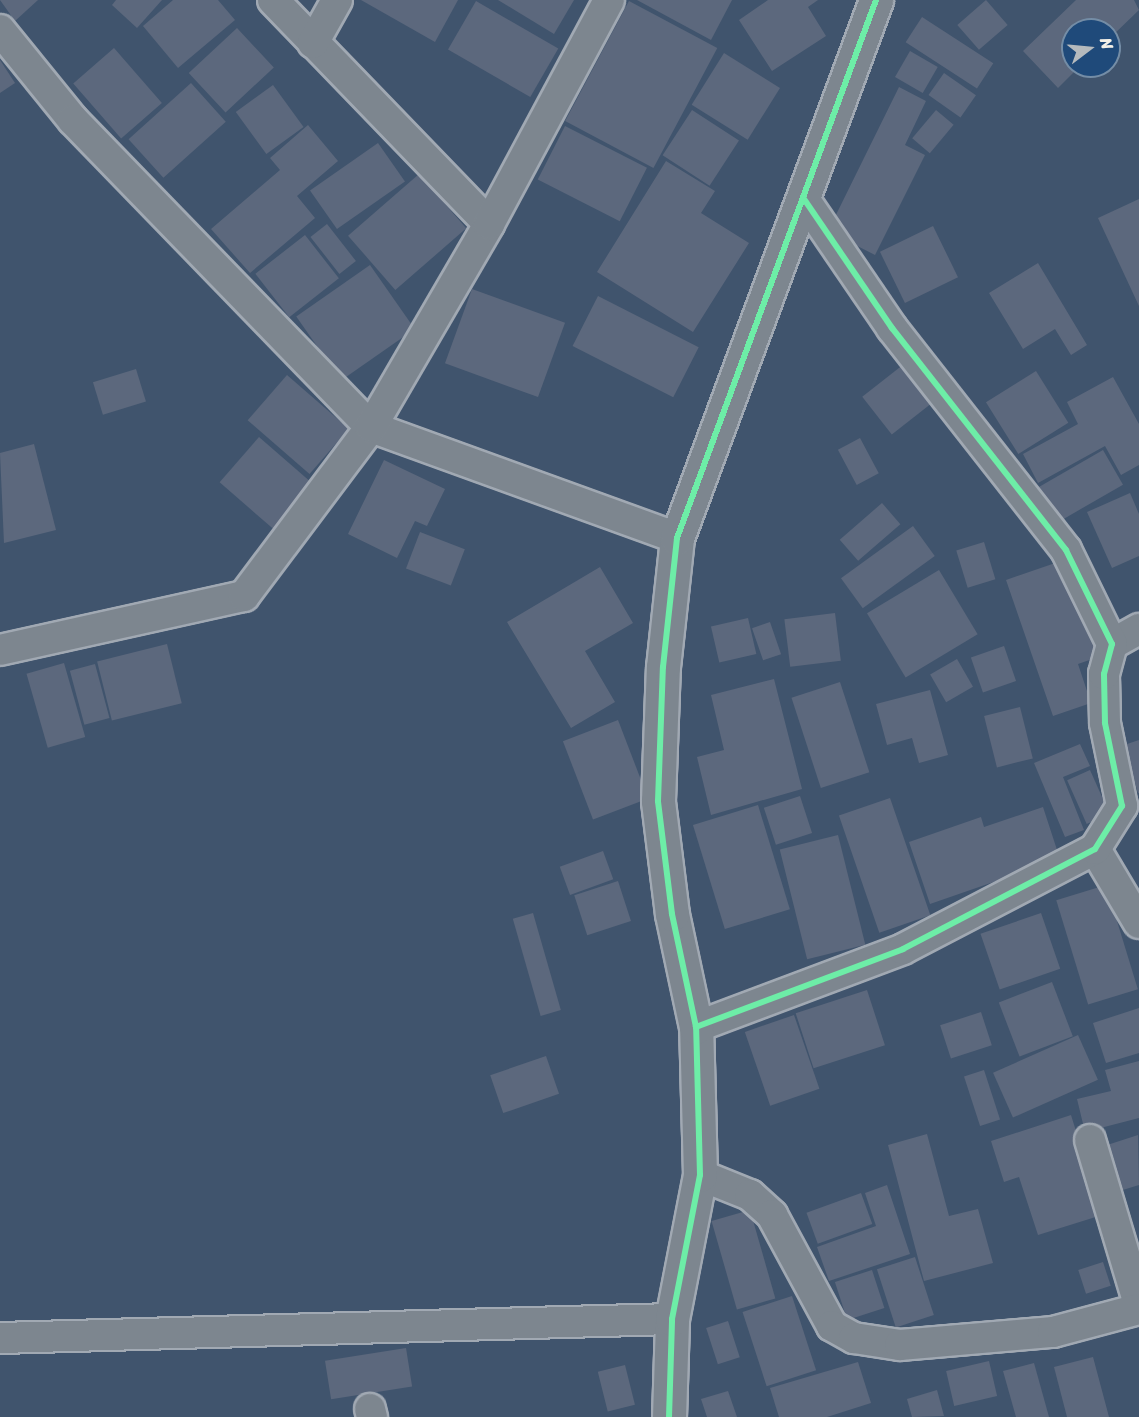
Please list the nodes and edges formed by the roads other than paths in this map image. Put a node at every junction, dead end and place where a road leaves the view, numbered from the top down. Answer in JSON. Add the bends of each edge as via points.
{"nodes":[{"id":1,"x":273,"y":0,"type":"edge"},
{"id":2,"x":337,"y":0,"type":"edge"},
{"id":3,"x":609,"y":0,"type":"edge"},
{"id":4,"x":876,"y":0,"type":"edge"},
{"id":5,"x":0,"y":30,"type":"edge"},
{"id":6,"x":313,"y":43,"type":"junction"},
{"id":7,"x":804,"y":199,"type":"junction"},
{"id":8,"x":489,"y":224,"type":"junction"},
{"id":9,"x":371,"y":427,"type":"junction"},
{"id":10,"x":677,"y":538,"type":"junction"},
{"id":11,"x":1139,"y":629,"type":"edge"},
{"id":12,"x":1112,"y":644,"type":"junction"},
{"id":13,"x":0,"y":650,"type":"edge"},
{"id":14,"x":1130,"y":805,"type":"edge"},
{"id":15,"x":1095,"y":849,"type":"junction"},
{"id":16,"x":1139,"y":923,"type":"edge"},
{"id":17,"x":696,"y":1027,"type":"junction"},
{"id":18,"x":1090,"y":1140,"type":"dead end"},
{"id":19,"x":700,"y":1175,"type":"junction"},
{"id":20,"x":1139,"y":1304,"type":"edge"},
{"id":21,"x":1139,"y":1309,"type":"edge"},
{"id":22,"x":672,"y":1318,"type":"junction"},
{"id":23,"x":0,"y":1338,"type":"edge"},
{"id":24,"x":669,"y":1417,"type":"edge"}],
"edges":[{"from":1,"to":6,"type":"street"},
{"from":2,"to":6,"type":"street"},
{"from":3,"to":8,"type":"street"},
{"from":4,"to":7,"type":"street"},
{"from":5,"to":9,"type":"street","via":[[74,120]]},
{"from":6,"to":8,"type":"street"},
{"from":7,"to":10,"type":"street"},
{"from":7,"to":12,"type":"street","via":[[892,328],[1066,550]]},
{"from":8,"to":9,"type":"street"},
{"from":9,"to":10,"type":"street"},
{"from":9,"to":13,"type":"street","via":[[244,596]]},
{"from":10,"to":17,"type":"street","via":[[663,667],[658,801],[672,914]]},
{"from":11,"to":12,"type":"street"},
{"from":12,"to":14,"type":"street","via":[[1104,674],[1105,723]]},
{"from":14,"to":15,"type":"street"},
{"from":15,"to":16,"type":"street"},
{"from":15,"to":17,"type":"street","via":[[903,949]]},
{"from":17,"to":19,"type":"street"},
{"from":18,"to":20,"type":"street"},
{"from":19,"to":21,"type":"street","via":[[750,1195],[772,1215],[832,1326],[854,1338],[900,1346],[1053,1332]]},
{"from":19,"to":22,"type":"street"},
{"from":22,"to":23,"type":"street"},
{"from":22,"to":24,"type":"street"}]}
